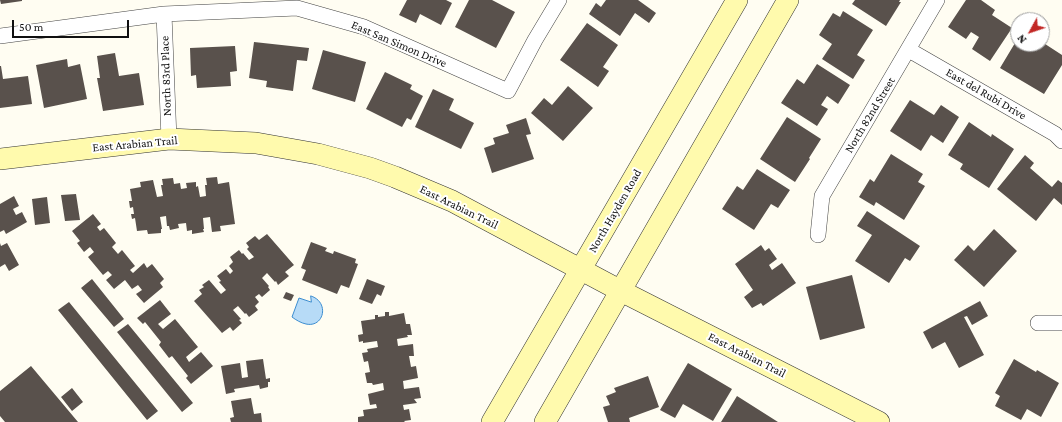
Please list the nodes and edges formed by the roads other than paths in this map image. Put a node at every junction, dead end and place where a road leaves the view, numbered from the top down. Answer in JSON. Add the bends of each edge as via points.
{"nodes":[{"id":1,"x":559,"y":0,"type":"edge"},
{"id":2,"x":737,"y":0,"type":"edge"},
{"id":3,"x":788,"y":0,"type":"edge"},
{"id":4,"x":937,"y":0,"type":"edge"},
{"id":5,"x":164,"y":14,"type":"junction"},
{"id":6,"x":0,"y":36,"type":"edge"},
{"id":7,"x":909,"y":50,"type":"junction"},
{"id":8,"x":168,"y":139,"type":"junction"},
{"id":9,"x":1062,"y":141,"type":"edge"},
{"id":10,"x":0,"y":159,"type":"edge"},
{"id":11,"x":818,"y":235,"type":"dead end"},
{"id":12,"x":581,"y":270,"type":"junction"},
{"id":13,"x":621,"y":291,"type":"junction"},
{"id":14,"x":1038,"y":323,"type":"dead end"},
{"id":15,"x":1062,"y":323,"type":"edge"},
{"id":16,"x":492,"y":422,"type":"edge"},
{"id":17,"x":546,"y":422,"type":"edge"},
{"id":18,"x":879,"y":422,"type":"edge"}],
"edges":[{"from":1,"to":5,"type":"street","name":"East San Simon Drive","via":[[508,91],[364,27],[297,8]]},
{"from":2,"to":12,"type":"main road","name":"North Hayden Road"},
{"from":3,"to":13,"type":"main road"},
{"from":4,"to":7,"type":"street","name":"North 82nd Street"},
{"from":5,"to":6,"type":"street","name":"East San Simon Drive"},
{"from":5,"to":8,"type":"street","name":"North 83rd Place"},
{"from":7,"to":9,"type":"street","name":"East del Rubi Drive","via":[[1055,134]]},
{"from":7,"to":11,"type":"street","name":"North 82nd Street","via":[[822,196]]},
{"from":8,"to":10,"type":"main road","name":"East Arabian Trail"},
{"from":8,"to":12,"type":"main road","name":"East Arabian Trail","via":[[256,143],[318,154],[370,168],[452,201]]},
{"from":12,"to":13,"type":"main road","name":"East Arabian Trail"},
{"from":12,"to":16,"type":"main road","name":"North Hayden Road"},
{"from":13,"to":17,"type":"main road"},
{"from":13,"to":18,"type":"main road","name":"East Arabian Trail"},
{"from":14,"to":15,"type":"street"}]}
